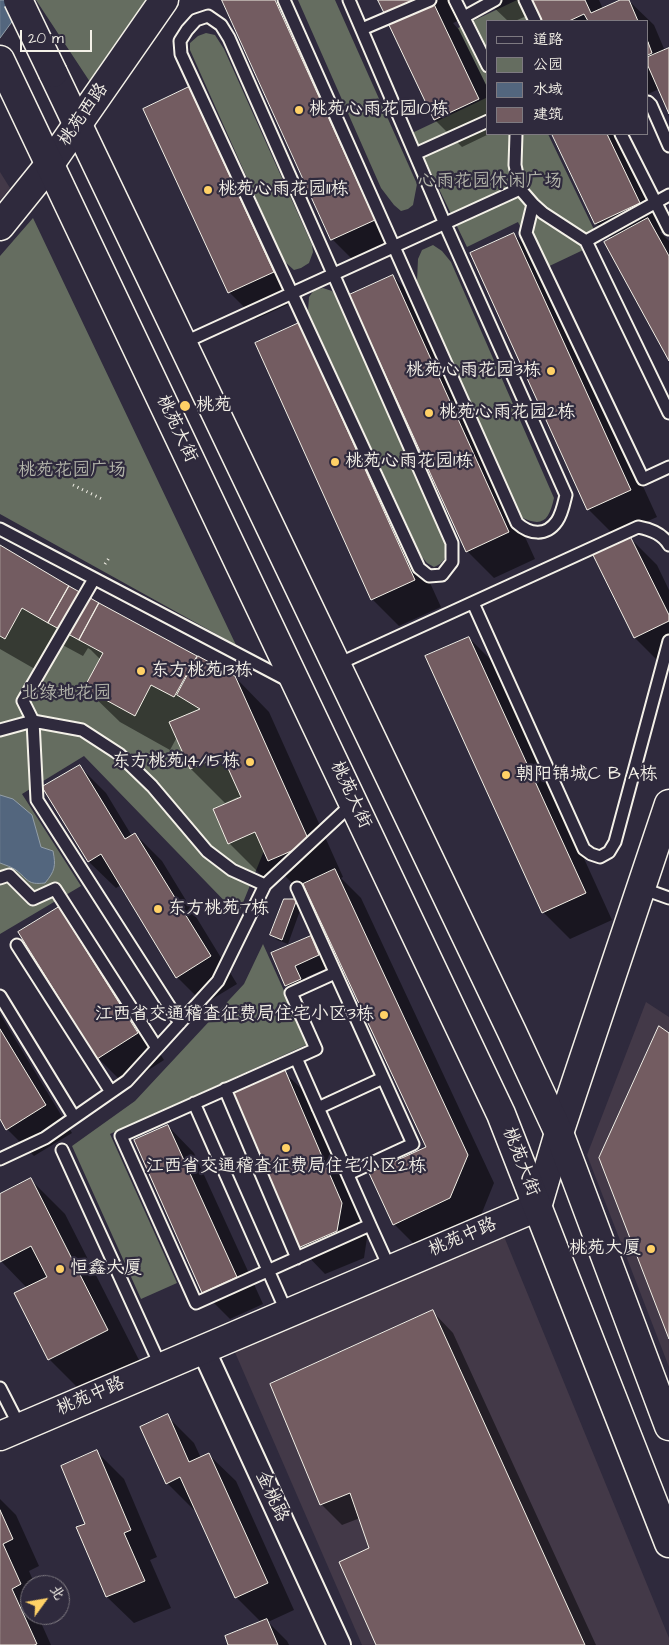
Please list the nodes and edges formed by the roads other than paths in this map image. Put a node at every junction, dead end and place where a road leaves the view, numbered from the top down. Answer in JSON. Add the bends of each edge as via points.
{"nodes":[{"id":1,"x":18,"y":0,"type":"edge"},
{"id":2,"x":164,"y":0,"type":"edge"},
{"id":3,"x":284,"y":0,"type":"edge"},
{"id":4,"x":349,"y":0,"type":"edge"},
{"id":5,"x":430,"y":0,"type":"edge"},
{"id":6,"x":455,"y":0,"type":"edge"},
{"id":7,"x":495,"y":0,"type":"edge"},
{"id":8,"x":525,"y":0,"type":"edge"},
{"id":9,"x":464,"y":17,"type":"junction"},
{"id":10,"x":535,"y":20,"type":"edge"},
{"id":11,"x":362,"y":29,"type":"junction"},
{"id":12,"x":0,"y":60,"type":"edge"},
{"id":13,"x":487,"y":64,"type":"edge"},
{"id":14,"x":649,"y":103,"type":"edge"},
{"id":15,"x":487,"y":121,"type":"edge"},
{"id":16,"x":78,"y":125,"type":"junction"},
{"id":17,"x":516,"y":135,"type":"edge"},
{"id":18,"x":621,"y":135,"type":"edge"},
{"id":19,"x":669,"y":146,"type":"edge"},
{"id":20,"x":415,"y":154,"type":"junction"},
{"id":21,"x":50,"y":164,"type":"junction"},
{"id":22,"x":520,"y":188,"type":"junction"},
{"id":23,"x":669,"y":195,"type":"edge"},
{"id":24,"x":655,"y":203,"type":"junction"},
{"id":25,"x":533,"y":204,"type":"junction"},
{"id":26,"x":445,"y":224,"type":"junction"},
{"id":27,"x":0,"y":226,"type":"edge"},
{"id":28,"x":669,"y":229,"type":"edge"},
{"id":29,"x":586,"y":241,"type":"junction"},
{"id":30,"x":394,"y":247,"type":"junction"},
{"id":31,"x":333,"y":274,"type":"junction"},
{"id":32,"x":292,"y":293,"type":"junction"},
{"id":33,"x":182,"y":343,"type":"junction"},
{"id":34,"x":669,"y":413,"type":"edge"},
{"id":35,"x":669,"y":467,"type":"edge"},
{"id":36,"x":0,"y":529,"type":"edge"},
{"id":37,"x":669,"y":545,"type":"edge"},
{"id":38,"x":94,"y":579,"type":"junction"},
{"id":39,"x":473,"y":603,"type":"junction"},
{"id":40,"x":669,"y":640,"type":"edge"},
{"id":41,"x":336,"y":665,"type":"junction"},
{"id":42,"x":298,"y":686,"type":"junction"},
{"id":43,"x":33,"y":721,"type":"junction"},
{"id":44,"x":0,"y":730,"type":"edge"},
{"id":45,"x":353,"y":802,"type":"junction"},
{"id":46,"x":667,"y":814,"type":"edge"},
{"id":47,"x":0,"y":878,"type":"edge"},
{"id":48,"x":265,"y":885,"type":"junction"},
{"id":49,"x":297,"y":888,"type":"dead end"},
{"id":50,"x":641,"y":888,"type":"junction"},
{"id":51,"x":669,"y":898,"type":"edge"},
{"id":52,"x":17,"y":945,"type":"dead end"},
{"id":53,"x":335,"y":973,"type":"junction"},
{"id":54,"x":0,"y":996,"type":"edge"},
{"id":55,"x":180,"y":1023,"type":"junction"},
{"id":56,"x":157,"y":1048,"type":"junction"},
{"id":57,"x":296,"y":1058,"type":"junction"},
{"id":58,"x":383,"y":1078,"type":"junction"},
{"id":59,"x":225,"y":1089,"type":"junction"},
{"id":60,"x":111,"y":1092,"type":"junction"},
{"id":61,"x":194,"y":1103,"type":"junction"},
{"id":62,"x":318,"y":1108,"type":"junction"},
{"id":63,"x":74,"y":1117,"type":"junction"},
{"id":64,"x":559,"y":1133,"type":"junction"},
{"id":65,"x":62,"y":1150,"type":"dead end"},
{"id":66,"x":0,"y":1159,"type":"edge"},
{"id":67,"x":348,"y":1174,"type":"junction"},
{"id":68,"x":537,"y":1207,"type":"junction"},
{"id":69,"x":370,"y":1225,"type":"junction"},
{"id":70,"x":297,"y":1258,"type":"junction"},
{"id":71,"x":390,"y":1269,"type":"junction"},
{"id":72,"x":268,"y":1270,"type":"junction"},
{"id":73,"x":287,"y":1313,"type":"junction"},
{"id":74,"x":203,"y":1349,"type":"junction"},
{"id":75,"x":161,"y":1367,"type":"junction"},
{"id":76,"x":0,"y":1388,"type":"edge"},
{"id":77,"x":669,"y":1426,"type":"edge"},
{"id":78,"x":10,"y":1431,"type":"edge"},
{"id":79,"x":669,"y":1543,"type":"edge"},
{"id":80,"x":339,"y":1645,"type":"edge"}],
"edges":[{"from":1,"to":16,"type":"main road","bridge":true},
{"from":2,"to":16,"type":"main road","name":"桃苑西路"},
{"from":3,"to":30,"type":"lane"},
{"from":4,"to":11,"type":"lane"},
{"from":5,"to":11,"type":"lane"},
{"from":6,"to":9,"type":"lane"},
{"from":7,"to":9,"type":"lane"},
{"from":8,"to":10,"type":"lane"},
{"from":9,"to":13,"type":"lane"},
{"from":11,"to":20,"type":"lane"},
{"from":12,"to":21,"type":"main road","name":"桃苑大街"},
{"from":14,"to":19,"type":"lane"},
{"from":15,"to":20,"type":"lane"},
{"from":16,"to":21,"type":"main road","name":"桃苑西路"},
{"from":16,"to":33,"type":"main road"},
{"from":17,"to":22,"type":"lane","via":[[515,165]]},
{"from":18,"to":24,"type":"lane"},
{"from":20,"to":26,"type":"lane"},
{"from":21,"to":27,"type":"main road","name":"桃苑西路"},
{"from":21,"to":42,"type":"main road","name":"桃苑大街"},
{"from":22,"to":25,"type":"lane"},
{"from":22,"to":26,"type":"lane"},
{"from":23,"to":24,"type":"lane"},
{"from":24,"to":28,"type":"lane"},
{"from":24,"to":29,"type":"lane"},
{"from":25,"to":29,"type":"lane"},
{"from":25,"to":35,"type":"lane","via":[[526,233],[643,479]]},
{"from":26,"to":30,"type":"lane"},
{"from":26,"to":30,"type":"lane","via":[[566,495],[558,520],[550,528],[535,532],[524,530],[517,523]]},
{"from":29,"to":34,"type":"lane"},
{"from":30,"to":31,"type":"lane"},
{"from":31,"to":32,"type":"lane"},
{"from":31,"to":32,"type":"lane","via":[[229,38],[208,16],[196,20],[180,41],[180,54]]},
{"from":31,"to":32,"type":"lane","via":[[452,543],[452,562],[442,575],[428,576],[419,568]]},
{"from":32,"to":33,"type":"lane"},
{"from":33,"to":41,"type":"main road"},
{"from":36,"to":38,"type":"lane"},
{"from":37,"to":39,"type":"lane","via":[[649,529],[638,527]]},
{"from":38,"to":42,"type":"lane"},
{"from":38,"to":43,"type":"lane","via":[[23,700]]},
{"from":39,"to":40,"type":"lane","via":[[584,849],[600,857],[609,852],[615,842]]},
{"from":39,"to":41,"type":"lane"},
{"from":41,"to":64,"type":"main road"},
{"from":42,"to":45,"type":"main road","name":"桃苑大街"},
{"from":43,"to":44,"type":"lane"},
{"from":43,"to":48,"type":"lane","via":[[82,730],[119,754],[152,786],[207,852],[232,870]]},
{"from":43,"to":55,"type":"lane","via":[[37,800]]},
{"from":45,"to":48,"type":"lane"},
{"from":45,"to":68,"type":"main road","name":"桃苑大街","via":[[501,1114]]},
{"from":46,"to":50,"type":"main road"},
{"from":47,"to":56,"type":"lane","via":[[8,875],[33,899],[55,889]]},
{"from":48,"to":55,"type":"lane","via":[[218,981]]},
{"from":49,"to":53,"type":"lane"},
{"from":50,"to":51,"type":"lane"},
{"from":50,"to":64,"type":"main road"},
{"from":52,"to":60,"type":"lane"},
{"from":53,"to":57,"type":"lane","via":[[291,993],[316,1049]]},
{"from":53,"to":58,"type":"lane"},
{"from":54,"to":63,"type":"lane"},
{"from":55,"to":56,"type":"lane"},
{"from":56,"to":60,"type":"lane","via":[[127,1081]]},
{"from":57,"to":59,"type":"lane"},
{"from":57,"to":62,"type":"lane"},
{"from":58,"to":62,"type":"lane"},
{"from":58,"to":67,"type":"lane","via":[[413,1144]]},
{"from":59,"to":61,"type":"lane"},
{"from":59,"to":70,"type":"lane"},
{"from":60,"to":63,"type":"lane"},
{"from":61,"to":72,"type":"lane"},
{"from":61,"to":72,"type":"lane","via":[[121,1136],[196,1302]]},
{"from":62,"to":67,"type":"lane"},
{"from":63,"to":66,"type":"lane","via":[[45,1138]]},
{"from":64,"to":68,"type":"main road"},
{"from":64,"to":77,"type":"main road"},
{"from":65,"to":75,"type":"lane"},
{"from":67,"to":69,"type":"lane"},
{"from":68,"to":71,"type":"main road","name":"桃苑中路"},
{"from":68,"to":79,"type":"main road","name":"桃苑大街"},
{"from":69,"to":70,"type":"lane"},
{"from":69,"to":71,"type":"lane"},
{"from":70,"to":72,"type":"lane"},
{"from":71,"to":73,"type":"main road","name":"桃苑中路"},
{"from":72,"to":73,"type":"lane"},
{"from":73,"to":74,"type":"main road","name":"桃苑中路"},
{"from":74,"to":75,"type":"main road","name":"桃苑中路"},
{"from":74,"to":80,"type":"street","name":"金桃路"},
{"from":75,"to":78,"type":"main road","name":"桃苑中路"},
{"from":76,"to":78,"type":"lane"}]}
